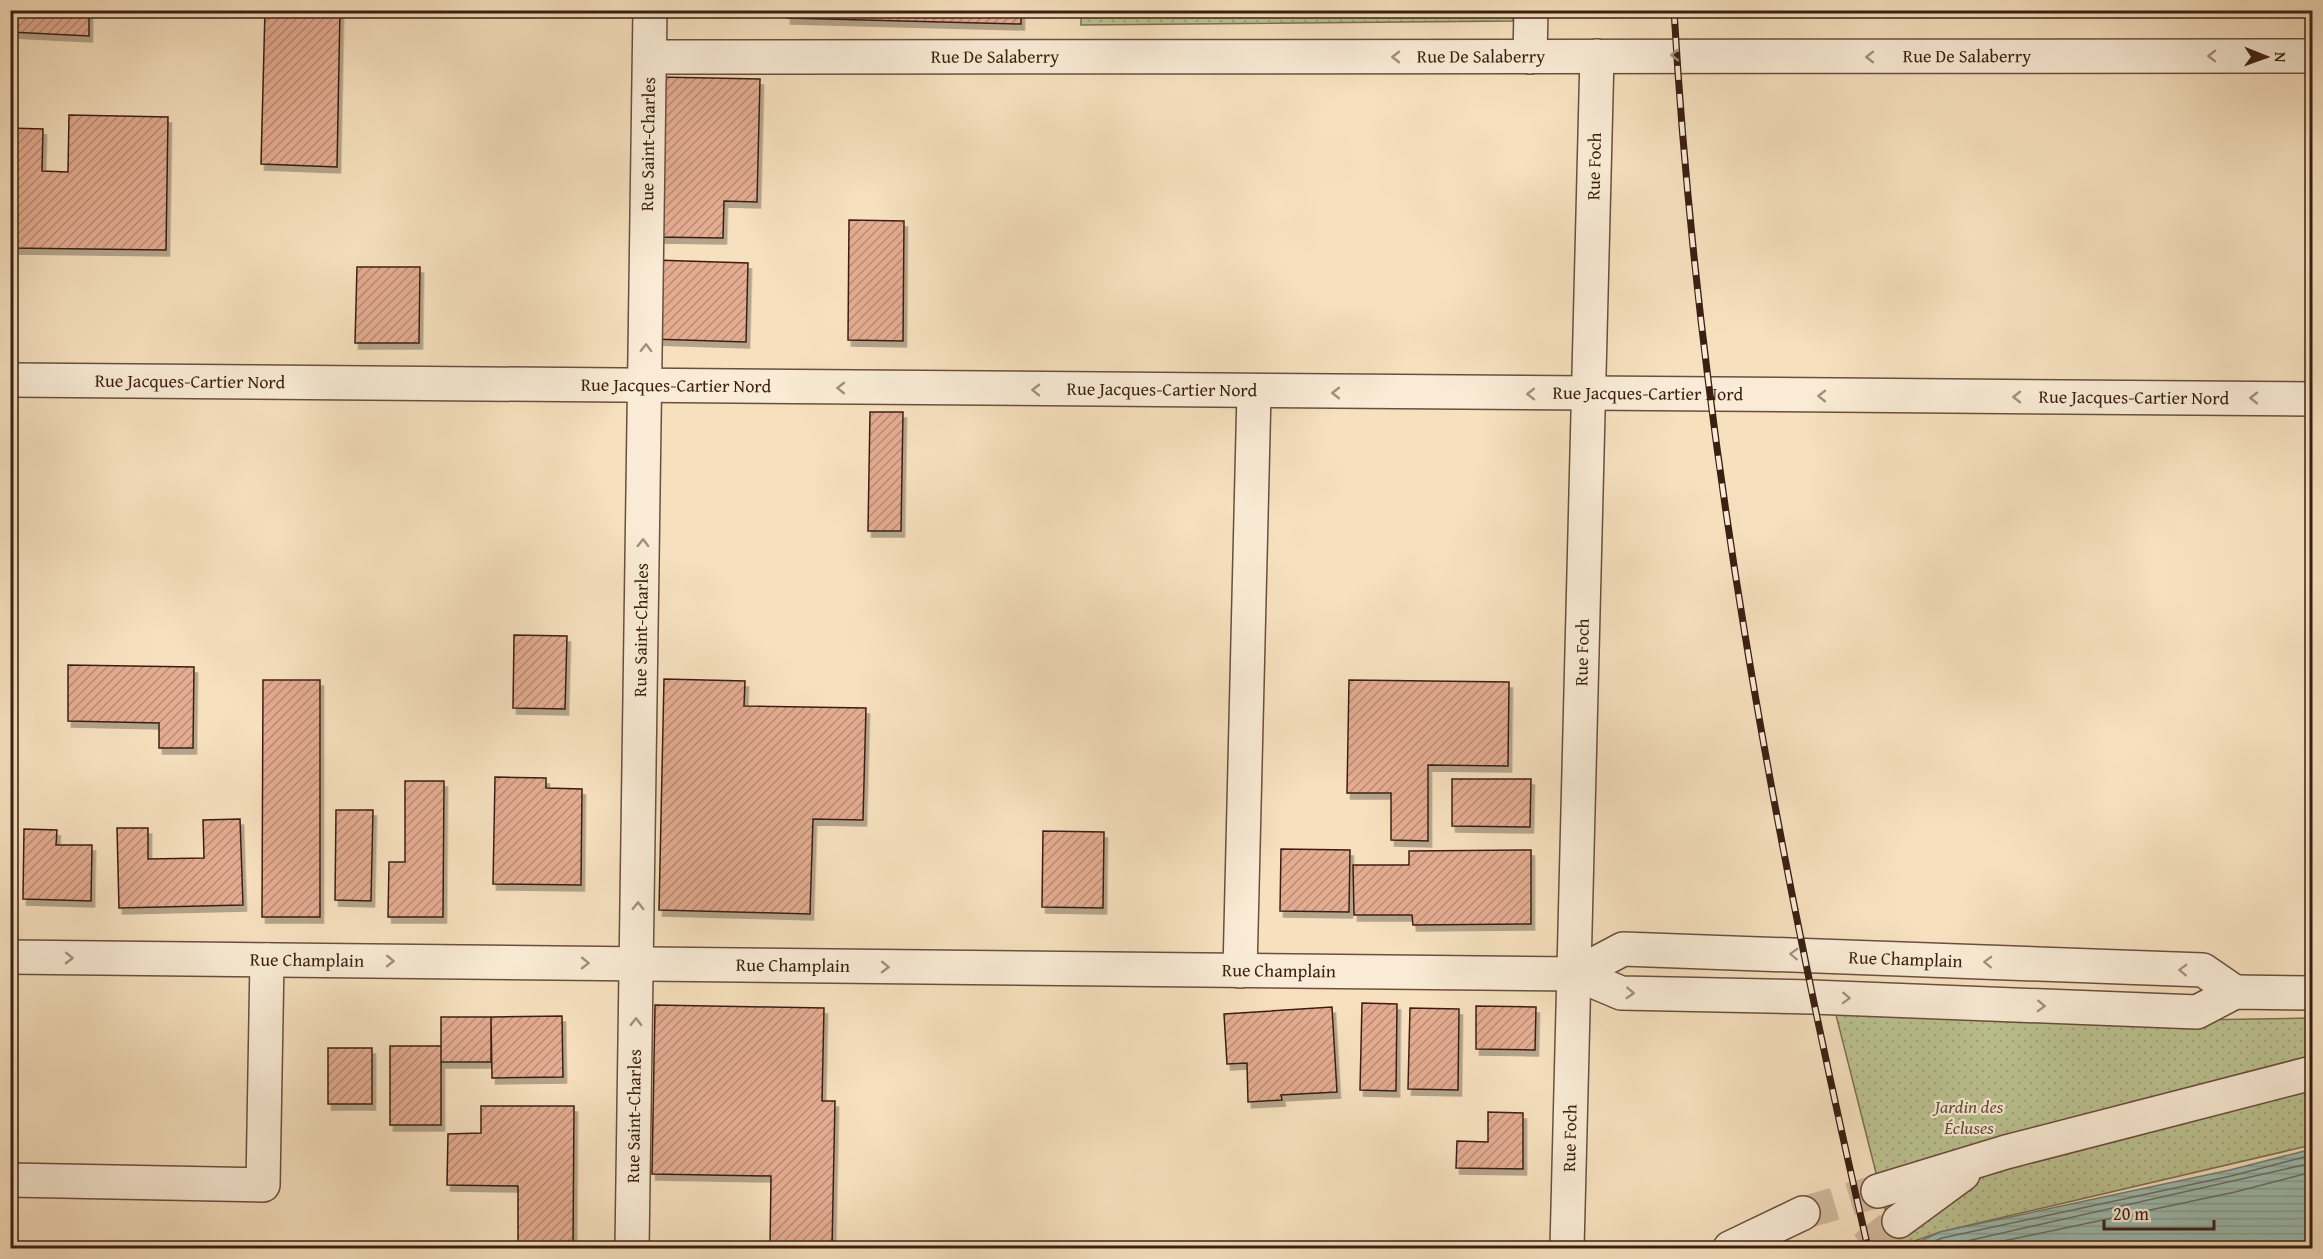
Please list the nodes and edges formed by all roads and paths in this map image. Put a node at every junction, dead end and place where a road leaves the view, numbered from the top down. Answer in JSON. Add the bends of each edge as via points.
{"nodes":[{"id":1,"x":650,"y":10,"type":"edge"},
{"id":2,"x":1531,"y":10,"type":"edge"},
{"id":3,"x":1597,"y":56,"type":"junction"},
{"id":4,"x":2313,"y":56,"type":"edge"},
{"id":5,"x":650,"y":57,"type":"junction"},
{"id":6,"x":1530,"y":57,"type":"junction"},
{"id":7,"x":10,"y":380,"type":"edge"},
{"id":8,"x":645,"y":386,"type":"junction"},
{"id":9,"x":1254,"y":392,"type":"junction"},
{"id":10,"x":1589,"y":395,"type":"junction"},
{"id":11,"x":2313,"y":399,"type":"edge"},
{"id":12,"x":10,"y":957,"type":"edge"},
{"id":13,"x":267,"y":960,"type":"junction"},
{"id":14,"x":637,"y":964,"type":"junction"},
{"id":15,"x":1240,"y":971,"type":"junction"},
{"id":16,"x":1576,"y":974,"type":"junction"},
{"id":17,"x":2235,"y":992,"type":"junction"},
{"id":18,"x":2313,"y":993,"type":"edge"},
{"id":19,"x":2313,"y":1073,"type":"edge"},
{"id":20,"x":1986,"y":1157,"type":"junction"},
{"id":21,"x":10,"y":1179,"type":"edge"},
{"id":22,"x":1878,"y":1191,"type":"tunnel mouth"},
{"id":23,"x":1803,"y":1213,"type":"tunnel mouth"},
{"id":24,"x":1899,"y":1221,"type":"tunnel mouth"},
{"id":25,"x":632,"y":1248,"type":"edge"},
{"id":26,"x":1567,"y":1248,"type":"edge"},
{"id":27,"x":1730,"y":1248,"type":"edge"}],
"edges":[{"from":1,"to":5,"type":"street","name":"Rue Saint-Charles"},
{"from":2,"to":6,"type":"street"},
{"from":4,"to":3,"type":"street","name":"Rue De Salaberry","one_way":true},
{"from":3,"to":6,"type":"street","name":"Rue De Salaberry"},
{"from":3,"to":10,"type":"street","name":"Rue Foch"},
{"from":6,"to":5,"type":"street","name":"Rue De Salaberry","one_way":true},
{"from":8,"to":5,"type":"street","name":"Rue Saint-Charles","one_way":true},
{"from":7,"to":8,"type":"street","name":"Rue Jacques-Cartier Nord"},
{"from":9,"to":8,"type":"street","name":"Rue Jacques-Cartier Nord","one_way":true},
{"from":14,"to":8,"type":"street","name":"Rue Saint-Charles","one_way":true},
{"from":10,"to":9,"type":"street","name":"Rue Jacques-Cartier Nord","one_way":true},
{"from":9,"to":15,"type":"street"},
{"from":11,"to":10,"type":"street","name":"Rue Jacques-Cartier Nord","one_way":true},
{"from":10,"to":16,"type":"street","name":"Rue Foch"},
{"from":12,"to":13,"type":"street","name":"Rue Champlain","one_way":true},
{"from":13,"to":14,"type":"street","name":"Rue Champlain","one_way":true},
{"from":13,"to":21,"type":"street","via":[[262,1185]]},
{"from":14,"to":15,"type":"street","name":"Rue Champlain","one_way":true},
{"from":25,"to":14,"type":"street","name":"Rue Saint-Charles","one_way":true},
{"from":15,"to":16,"type":"street","name":"Rue Champlain"},
{"from":16,"to":17,"type":"street","name":"Rue Champlain","one_way":true,"via":[[1621,993],[2197,1012]]},
{"from":17,"to":16,"type":"street","name":"Rue Champlain","one_way":true,"via":[[2203,970],[1623,949]]},
{"from":16,"to":26,"type":"street","name":"Rue Foch"},
{"from":17,"to":18,"type":"street","name":"Rue Champlain"},
{"from":19,"to":20,"type":"street"},
{"from":20,"to":22,"type":"street"},
{"from":20,"to":24,"type":"street"},
{"from":23,"to":27,"type":"street"}]}
